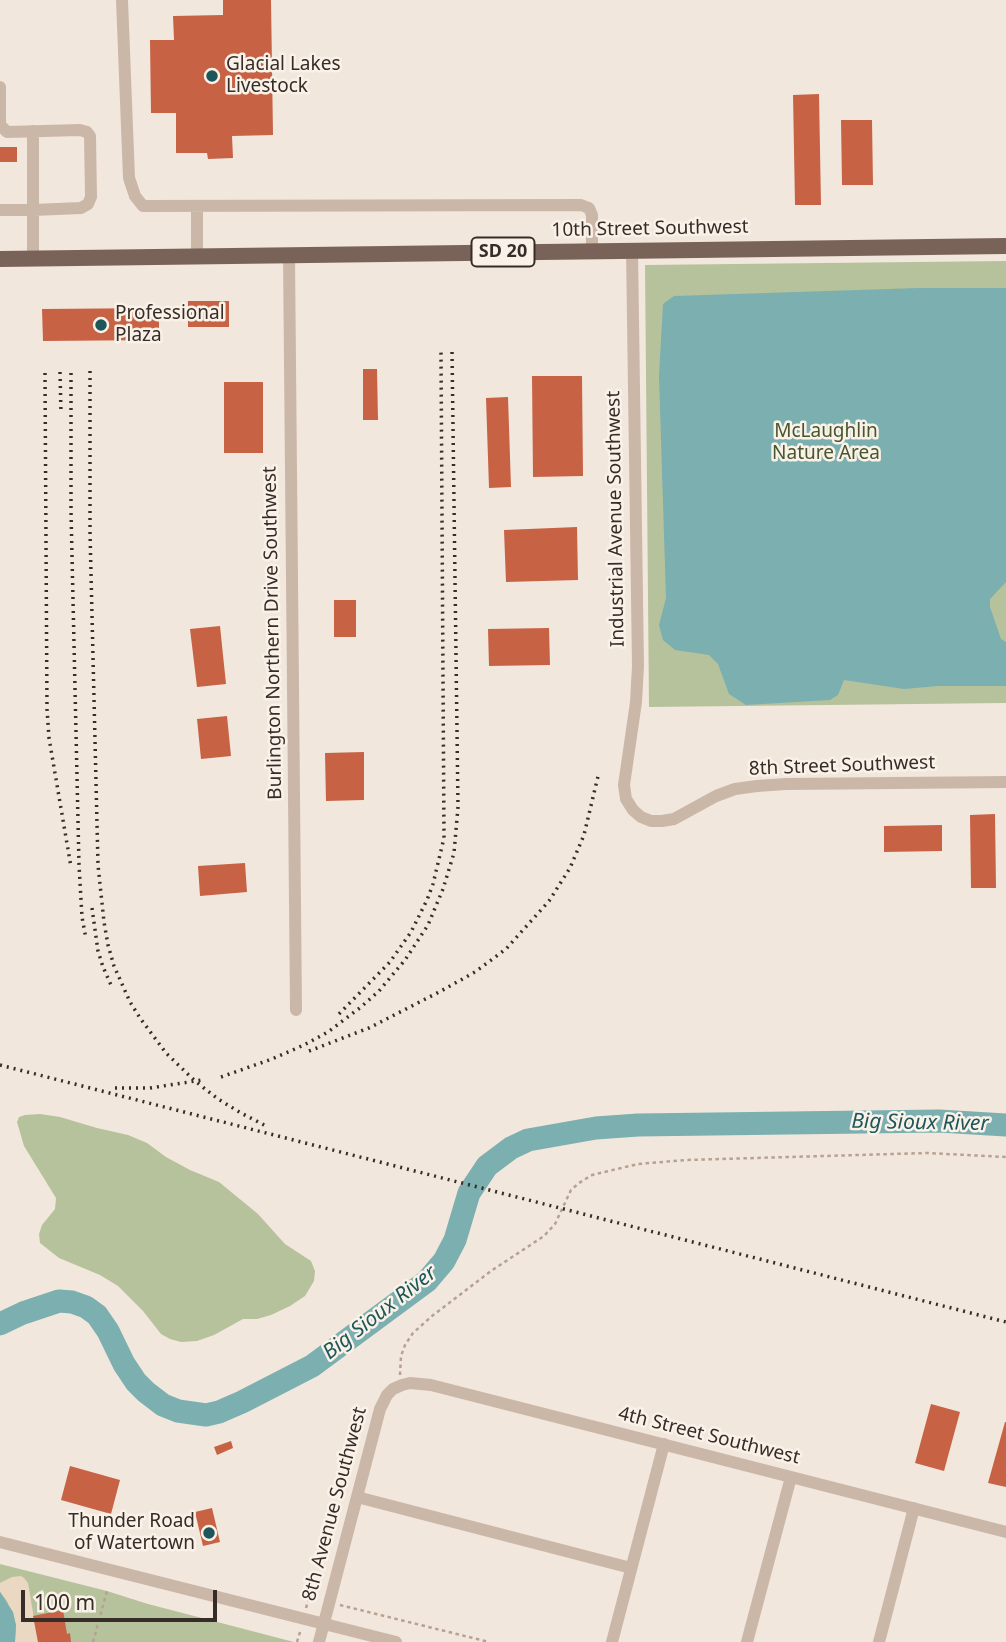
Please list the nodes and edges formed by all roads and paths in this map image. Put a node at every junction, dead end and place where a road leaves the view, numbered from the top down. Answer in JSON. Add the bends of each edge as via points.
{"nodes":[{"id":1,"x":122,"y":0,"type":"edge"},
{"id":2,"x":0,"y":87,"type":"edge"},
{"id":3,"x":33,"y":131,"type":"junction"},
{"id":4,"x":197,"y":206,"type":"junction"},
{"id":5,"x":0,"y":210,"type":"edge"},
{"id":6,"x":33,"y":210,"type":"junction"},
{"id":7,"x":1006,"y":246,"type":"edge"},
{"id":8,"x":632,"y":250,"type":"junction"},
{"id":9,"x":592,"y":251,"type":"junction"},
{"id":10,"x":289,"y":255,"type":"junction"},
{"id":11,"x":197,"y":257,"type":"junction"},
{"id":12,"x":33,"y":258,"type":"junction"},
{"id":13,"x":0,"y":259,"type":"edge"},
{"id":14,"x":1006,"y":782,"type":"edge"},
{"id":15,"x":624,"y":785,"type":"joint"},
{"id":16,"x":296,"y":1010,"type":"dead end"},
{"id":17,"x":1006,"y":1157,"type":"edge"},
{"id":18,"x":402,"y":1385,"type":"junction"},
{"id":19,"x":664,"y":1444,"type":"junction"},
{"id":20,"x":791,"y":1476,"type":"junction"},
{"id":21,"x":357,"y":1497,"type":"junction"},
{"id":22,"x":914,"y":1508,"type":"junction"},
{"id":23,"x":1006,"y":1532,"type":"edge"},
{"id":24,"x":0,"y":1542,"type":"edge"},
{"id":25,"x":631,"y":1568,"type":"junction"},
{"id":26,"x":107,"y":1591,"type":"dead end"},
{"id":27,"x":347,"y":1606,"type":"dead end"},
{"id":28,"x":323,"y":1624,"type":"junction"},
{"id":29,"x":93,"y":1642,"type":"edge"},
{"id":30,"x":318,"y":1642,"type":"edge"},
{"id":31,"x":396,"y":1642,"type":"edge"},
{"id":32,"x":489,"y":1642,"type":"edge"},
{"id":33,"x":612,"y":1642,"type":"edge"},
{"id":34,"x":747,"y":1642,"type":"edge"},
{"id":35,"x":879,"y":1642,"type":"edge"}],
"edges":[{"from":1,"to":4,"type":"street","via":[[129,178],[135,196],[143,206]]},
{"from":2,"to":3,"type":"street","via":[[0,125],[7,132]]},
{"from":3,"to":6,"type":"street"},
{"from":3,"to":6,"type":"street","via":[[80,130],[90,135],[91,197],[81,208]]},
{"from":4,"to":9,"type":"street","via":[[581,205],[592,215]]},
{"from":4,"to":11,"type":"street"},
{"from":5,"to":6,"type":"street"},
{"from":6,"to":12,"type":"street"},
{"from":7,"to":8,"type":"main road","name":"10th Street Southwest","number":"SD 20"},
{"from":8,"to":9,"type":"main road","name":"10th Street Southwest","number":"SD 20"},
{"from":8,"to":15,"type":"street","name":"Industrial Avenue Southwest","via":[[638,666]]},
{"from":9,"to":10,"type":"main road","name":"10th Street Southwest","number":"SD 20"},
{"from":10,"to":11,"type":"main road","name":"10th Street Southwest","number":"SD 20"},
{"from":10,"to":16,"type":"street","name":"Burlington Northern Drive Southwest"},
{"from":11,"to":12,"type":"main road","name":"10th Street Southwest","number":"SD 20"},
{"from":12,"to":13,"type":"main road","name":"10th Street Southwest","number":"SD 20"},
{"from":14,"to":15,"type":"street","name":"8th Street Southwest","via":[[757,786],[716,796],[662,821],[651,821],[633,810]]},
{"from":17,"to":18,"type":"path","via":[[928,1153],[686,1160],[638,1164],[592,1175],[571,1190],[544,1236],[491,1271],[414,1333],[401,1356]]},
{"from":18,"to":19,"type":"street","name":"4th Street Southwest","via":[[431,1385]]},
{"from":18,"to":21,"type":"street","name":"8th Avenue Southwest","via":[[387,1395],[380,1409]]},
{"from":19,"to":20,"type":"street","name":"4th Street Southwest"},
{"from":19,"to":25,"type":"street"},
{"from":20,"to":22,"type":"street","name":"4th Street Southwest"},
{"from":20,"to":34,"type":"street"},
{"from":21,"to":25,"type":"street"},
{"from":21,"to":28,"type":"street","name":"8th Avenue Southwest"},
{"from":22,"to":23,"type":"street","name":"4th Street Southwest"},
{"from":22,"to":35,"type":"street"},
{"from":24,"to":28,"type":"street"},
{"from":25,"to":33,"type":"street"},
{"from":26,"to":29,"type":"path"},
{"from":27,"to":32,"type":"path"},
{"from":28,"to":30,"type":"street","name":"8th Avenue Southwest"},
{"from":28,"to":31,"type":"street"}]}
